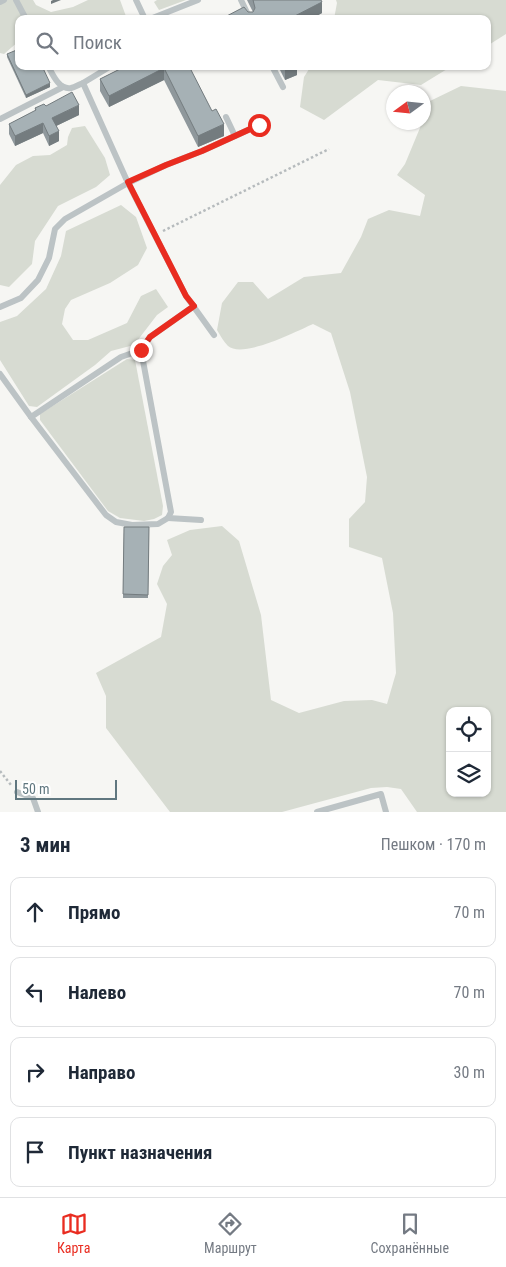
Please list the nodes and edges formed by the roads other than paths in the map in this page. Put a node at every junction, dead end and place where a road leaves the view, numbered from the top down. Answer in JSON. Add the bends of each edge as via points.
{"nodes":[{"id":1,"x":4,"y":0,"type":"edge"},
{"id":2,"x":16,"y":0,"type":"edge"},
{"id":3,"x":136,"y":0,"type":"edge"},
{"id":4,"x":198,"y":0,"type":"edge"},
{"id":5,"x":241,"y":0,"type":"edge"},
{"id":6,"x":0,"y":2,"type":"edge"},
{"id":7,"x":24,"y":15,"type":"edge"},
{"id":8,"x":143,"y":15,"type":"edge"},
{"id":9,"x":160,"y":15,"type":"edge"},
{"id":10,"x":248,"y":15,"type":"edge"},
{"id":11,"x":50,"y":70,"type":"edge"},
{"id":12,"x":105,"y":70,"type":"edge"},
{"id":13,"x":274,"y":70,"type":"edge"},
{"id":14,"x":83,"y":83,"type":"junction"},
{"id":15,"x":63,"y":87,"type":"junction"},
{"id":16,"x":282,"y":87,"type":"dead end"},
{"id":17,"x":226,"y":117,"type":"dead end"},
{"id":18,"x":0,"y":119,"type":"edge"},
{"id":19,"x":259,"y":125,"type":"dead end"},
{"id":20,"x":235,"y":136,"type":"junction"},
{"id":21,"x":128,"y":182,"type":"junction"},
{"id":22,"x":194,"y":306,"type":"junction"},
{"id":23,"x":0,"y":307,"type":"edge"},
{"id":24,"x":214,"y":335,"type":"dead end"},
{"id":25,"x":141,"y":350,"type":"junction"},
{"id":26,"x":0,"y":374,"type":"edge"},
{"id":27,"x":31,"y":416,"type":"junction"},
{"id":28,"x":168,"y":518,"type":"junction"},
{"id":29,"x":200,"y":520,"type":"dead end"},
{"id":30,"x":17,"y":792,"type":"road end"},
{"id":31,"x":38,"y":812,"type":"edge"},
{"id":32,"x":318,"y":812,"type":"edge"},
{"id":33,"x":386,"y":812,"type":"edge"}],
"edges":[{"from":1,"to":6,"type":"lane"},
{"from":2,"to":7,"type":"lane"},
{"from":3,"to":8,"type":"lane"},
{"from":4,"to":9,"type":"lane"},
{"from":5,"to":10,"type":"lane"},
{"from":11,"to":15,"type":"lane"},
{"from":12,"to":14,"type":"lane"},
{"from":13,"to":16,"type":"lane"},
{"from":14,"to":15,"type":"lane","via":[[71,88]]},
{"from":14,"to":21,"type":"lane"},
{"from":15,"to":18,"type":"lane"},
{"from":17,"to":20,"type":"lane"},
{"from":19,"to":20,"type":"lane"},
{"from":20,"to":21,"type":"lane"},
{"from":21,"to":22,"type":"lane"},
{"from":21,"to":23,"type":"lane","via":[[55,229],[49,258],[38,280],[21,298]]},
{"from":22,"to":24,"type":"lane"},
{"from":22,"to":25,"type":"lane","via":[[150,337]]},
{"from":25,"to":27,"type":"lane","via":[[121,357]]},
{"from":25,"to":28,"type":"lane","via":[[171,512]]},
{"from":26,"to":27,"type":"lane"},
{"from":27,"to":28,"type":"lane","via":[[106,515],[116,522],[132,524],[158,524]]},
{"from":28,"to":29,"type":"lane"},
{"from":30,"to":31,"type":"lane","via":[[33,798]]},
{"from":32,"to":33,"type":"lane","via":[[381,794]]}]}
